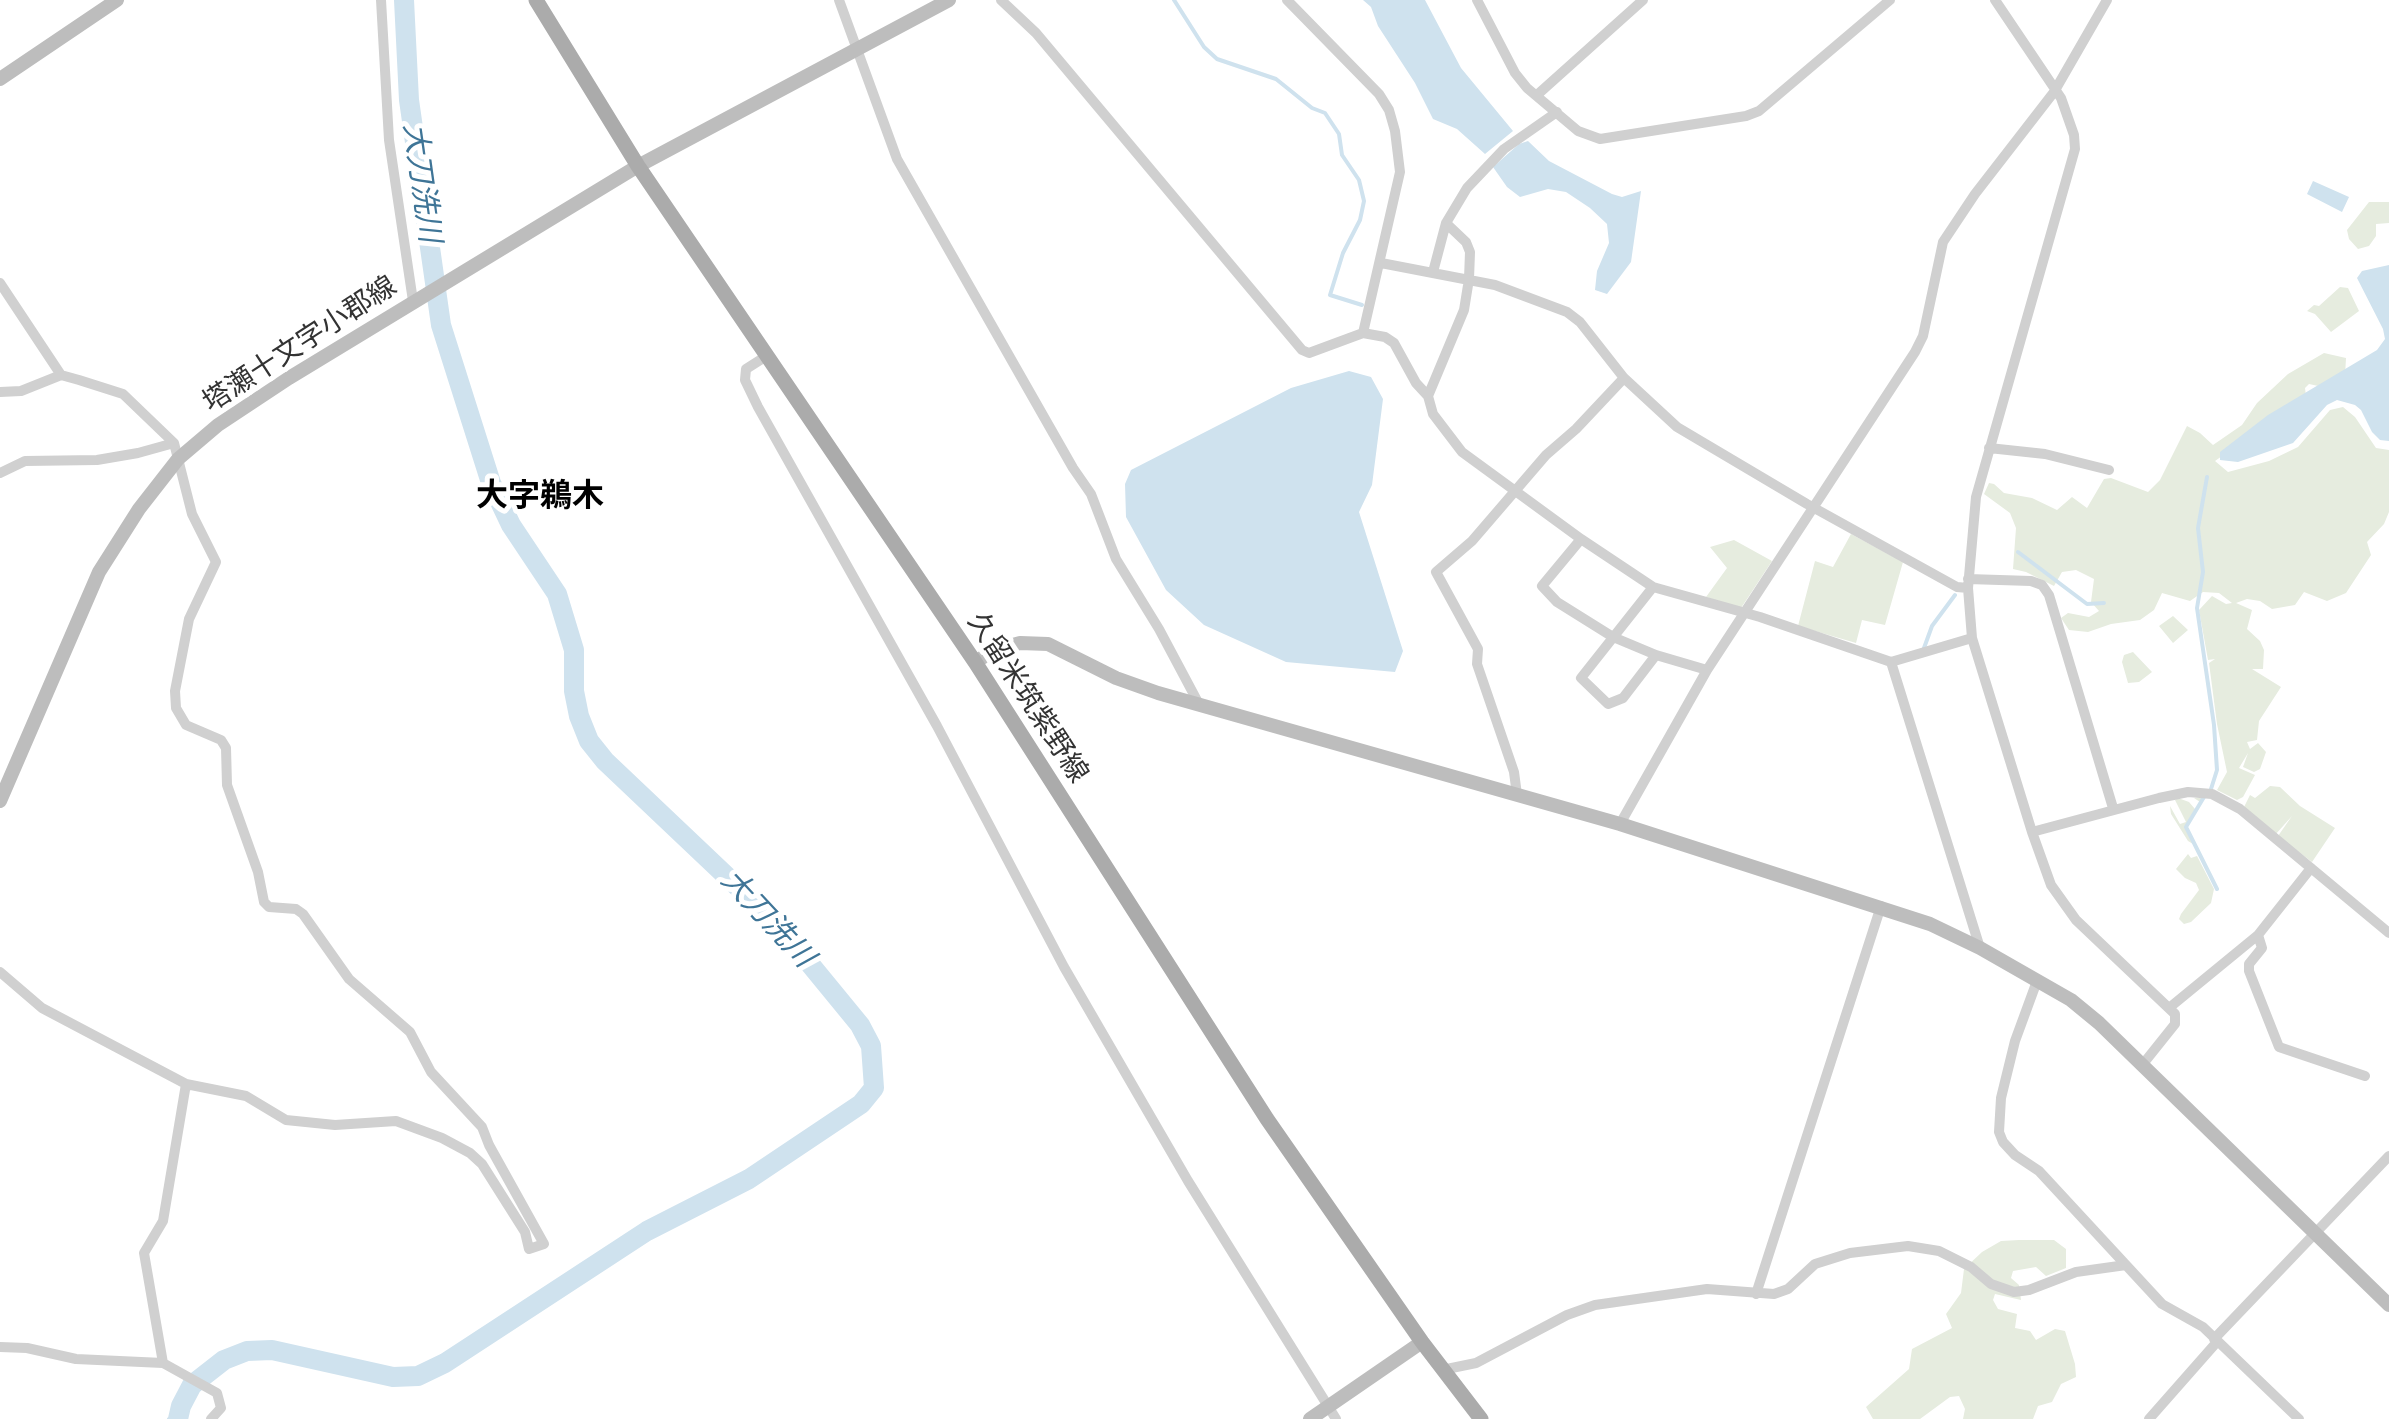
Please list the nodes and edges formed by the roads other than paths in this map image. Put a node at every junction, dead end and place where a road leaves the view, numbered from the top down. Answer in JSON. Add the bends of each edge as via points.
{"nodes":[{"id":1,"x":117,"y":0,"type":"edge"},
{"id":2,"x":381,"y":0,"type":"edge"},
{"id":3,"x":839,"y":0,"type":"edge"},
{"id":4,"x":949,"y":0,"type":"edge"},
{"id":5,"x":1002,"y":0,"type":"edge"},
{"id":6,"x":1286,"y":0,"type":"edge"},
{"id":7,"x":1477,"y":0,"type":"edge"},
{"id":8,"x":1644,"y":0,"type":"edge"},
{"id":9,"x":1890,"y":0,"type":"edge"},
{"id":10,"x":1995,"y":0,"type":"edge"},
{"id":11,"x":2107,"y":0,"type":"edge"},
{"id":12,"x":542,"y":2,"type":"edge"},
{"id":13,"x":855,"y":50,"type":"junction"},
{"id":14,"x":0,"y":79,"type":"edge"},
{"id":15,"x":2054,"y":92,"type":"junction"},
{"id":16,"x":1537,"y":95,"type":"junction"},
{"id":17,"x":1557,"y":112,"type":"junction"},
{"id":18,"x":638,"y":166,"type":"junction"},
{"id":19,"x":1446,"y":223,"type":"junction"},
{"id":20,"x":1381,"y":263,"type":"junction"},
{"id":21,"x":1433,"y":272,"type":"junction"},
{"id":22,"x":1470,"y":279,"type":"junction"},
{"id":23,"x":0,"y":283,"type":"edge"},
{"id":24,"x":416,"y":300,"type":"junction"},
{"id":25,"x":1363,"y":332,"type":"junction"},
{"id":26,"x":768,"y":355,"type":"junction"},
{"id":27,"x":61,"y":375,"type":"junction"},
{"id":28,"x":1624,"y":378,"type":"junction"},
{"id":29,"x":0,"y":392,"type":"edge"},
{"id":30,"x":1428,"y":396,"type":"junction"},
{"id":31,"x":174,"y":443,"type":"junction"},
{"id":32,"x":1989,"y":448,"type":"junction"},
{"id":33,"x":178,"y":459,"type":"junction"},
{"id":34,"x":2109,"y":470,"type":"dead end"},
{"id":35,"x":0,"y":473,"type":"edge"},
{"id":36,"x":1515,"y":490,"type":"junction"},
{"id":37,"x":1813,"y":505,"type":"junction"},
{"id":38,"x":1580,"y":539,"type":"junction"},
{"id":39,"x":1968,"y":584,"type":"junction"},
{"id":40,"x":1653,"y":587,"type":"junction"},
{"id":41,"x":1744,"y":614,"type":"junction"},
{"id":42,"x":1613,"y":638,"type":"junction"},
{"id":43,"x":1972,"y":638,"type":"junction"},
{"id":44,"x":1656,"y":655,"type":"junction"},
{"id":45,"x":974,"y":662,"type":"junction"},
{"id":46,"x":1891,"y":662,"type":"junction"},
{"id":47,"x":1708,"y":670,"type":"junction"},
{"id":48,"x":1200,"y":706,"type":"junction"},
{"id":49,"x":1517,"y":796,"type":"junction"},
{"id":50,"x":0,"y":801,"type":"edge"},
{"id":51,"x":2113,"y":808,"type":"junction"},
{"id":52,"x":1620,"y":824,"type":"junction"},
{"id":53,"x":2032,"y":832,"type":"junction"},
{"id":54,"x":2311,"y":868,"type":"junction"},
{"id":55,"x":1881,"y":906,"type":"junction"},
{"id":56,"x":2389,"y":933,"type":"edge"},
{"id":57,"x":2258,"y":935,"type":"junction"},
{"id":58,"x":1980,"y":948,"type":"junction"},
{"id":59,"x":0,"y":972,"type":"edge"},
{"id":60,"x":2037,"y":981,"type":"junction"},
{"id":61,"x":2169,"y":1008,"type":"junction"},
{"id":62,"x":2143,"y":1064,"type":"junction"},
{"id":63,"x":2365,"y":1076,"type":"dead end"},
{"id":64,"x":186,"y":1084,"type":"junction"},
{"id":65,"x":2389,"y":1156,"type":"edge"},
{"id":66,"x":2315,"y":1232,"type":"junction"},
{"id":67,"x":2126,"y":1265,"type":"junction"},
{"id":68,"x":1756,"y":1294,"type":"junction"},
{"id":69,"x":2389,"y":1304,"type":"edge"},
{"id":70,"x":2214,"y":1341,"type":"junction"},
{"id":71,"x":1422,"y":1342,"type":"junction"},
{"id":72,"x":0,"y":1348,"type":"edge"},
{"id":73,"x":163,"y":1363,"type":"junction"},
{"id":74,"x":1442,"y":1370,"type":"junction"},
{"id":75,"x":1332,"y":1413,"type":"edge"},
{"id":76,"x":212,"y":1419,"type":"edge"},
{"id":77,"x":1310,"y":1419,"type":"edge"},
{"id":78,"x":1481,"y":1419,"type":"edge"},
{"id":79,"x":2149,"y":1419,"type":"edge"},
{"id":80,"x":2299,"y":1419,"type":"edge"}],
"edges":[{"from":1,"to":14,"type":"street"},
{"from":2,"to":24,"type":"street","via":[[389,140]]},
{"from":3,"to":13,"type":"street"},
{"from":4,"to":13,"type":"street","name":"塔瀬十文字小郡線"},
{"from":5,"to":25,"type":"street","via":[[1302,350],[1309,354]]},
{"from":6,"to":20,"type":"street","via":[[1367,79],[1389,110],[1400,172]]},
{"from":7,"to":16,"type":"street","via":[[1515,73]]},
{"from":8,"to":16,"type":"street"},
{"from":9,"to":17,"type":"street","via":[[1746,116],[1600,139],[1578,132]]},
{"from":10,"to":15,"type":"street"},
{"from":11,"to":15,"type":"street"},
{"from":12,"to":18,"type":"main road","name":"久留米筑紫野線"},
{"from":13,"to":18,"type":"street","name":"塔瀬十文字小郡線"},
{"from":13,"to":48,"type":"street","via":[[897,159],[1092,494],[1116,559]]},
{"from":15,"to":32,"type":"street","via":[[2075,148]]},
{"from":15,"to":37,"type":"street","via":[[1944,242],[1923,336]]},
{"from":16,"to":17,"type":"street"},
{"from":17,"to":19,"type":"street","via":[[1504,148]]},
{"from":18,"to":24,"type":"street","name":"塔瀬十文字小郡線"},
{"from":18,"to":26,"type":"main road","name":"久留米筑紫野線"},
{"from":19,"to":21,"type":"street"},
{"from":19,"to":22,"type":"street","via":[[1466,242]]},
{"from":20,"to":21,"type":"street"},
{"from":20,"to":25,"type":"street"},
{"from":21,"to":22,"type":"street"},
{"from":22,"to":28,"type":"street","via":[[1566,312]]},
{"from":22,"to":30,"type":"street","via":[[1454,340]]},
{"from":23,"to":27,"type":"street"},
{"from":24,"to":33,"type":"street","name":"塔瀬十文字小郡線","via":[[260,397]]},
{"from":25,"to":30,"type":"street","via":[[1394,343]]},
{"from":26,"to":45,"type":"main road","name":"久留米筑紫野線"},
{"from":26,"to":75,"type":"street","via":[[746,370],[758,407],[1064,967]]},
{"from":27,"to":29,"type":"street"},
{"from":27,"to":31,"type":"street","via":[[123,394]]},
{"from":28,"to":36,"type":"street"},
{"from":28,"to":37,"type":"street","via":[[1677,427]]},
{"from":30,"to":36,"type":"street","via":[[1433,414],[1462,452]]},
{"from":31,"to":33,"type":"street"},
{"from":31,"to":35,"type":"street","via":[[97,460],[35,459]]},
{"from":32,"to":34,"type":"street"},
{"from":32,"to":39,"type":"street","via":[[1976,497]]},
{"from":33,"to":50,"type":"street","name":"塔瀬十文字小郡線","via":[[98,572]]},
{"from":33,"to":64,"type":"street","via":[[192,514],[216,562],[186,630],[176,708],[186,724],[226,748],[227,785],[264,902],[303,914],[349,978],[410,1032],[431,1072],[482,1127],[544,1244],[529,1248],[482,1164],[442,1138],[396,1120],[286,1120],[246,1096]]},
{"from":36,"to":38,"type":"street"},
{"from":36,"to":49,"type":"street","via":[[1436,572],[1478,649]]},
{"from":37,"to":39,"type":"street","via":[[1956,586]]},
{"from":37,"to":41,"type":"street"},
{"from":38,"to":40,"type":"street"},
{"from":38,"to":42,"type":"street","via":[[1542,586]]},
{"from":39,"to":43,"type":"street"},
{"from":39,"to":51,"type":"street","via":[[2031,581],[2049,594]]},
{"from":40,"to":41,"type":"street"},
{"from":40,"to":42,"type":"street"},
{"from":41,"to":46,"type":"street"},
{"from":41,"to":47,"type":"street"},
{"from":42,"to":44,"type":"street"},
{"from":42,"to":44,"type":"street","via":[[1581,678],[1608,704],[1623,698]]},
{"from":43,"to":46,"type":"street"},
{"from":43,"to":53,"type":"street"},
{"from":44,"to":47,"type":"street"},
{"from":45,"to":48,"type":"street","via":[[1020,642],[1048,644],[1116,678]]},
{"from":45,"to":71,"type":"main road","name":"久留米筑紫野線","via":[[1267,1119]]},
{"from":46,"to":58,"type":"street"},
{"from":47,"to":52,"type":"street"},
{"from":48,"to":49,"type":"street"},
{"from":49,"to":52,"type":"street"},
{"from":51,"to":53,"type":"street"},
{"from":51,"to":54,"type":"street","via":[[2188,792],[2212,794]]},
{"from":52,"to":55,"type":"street"},
{"from":53,"to":61,"type":"street","via":[[2060,900]]},
{"from":54,"to":56,"type":"street"},
{"from":54,"to":57,"type":"street"},
{"from":55,"to":58,"type":"street"},
{"from":55,"to":68,"type":"street"},
{"from":57,"to":61,"type":"street"},
{"from":57,"to":63,"type":"street","via":[[2262,948],[2249,971],[2278,1046]]},
{"from":58,"to":60,"type":"street"},
{"from":59,"to":64,"type":"street","via":[[42,1008]]},
{"from":60,"to":62,"type":"street","via":[[2071,1000]]},
{"from":60,"to":67,"type":"street","via":[[2015,1041],[1999,1132]]},
{"from":61,"to":62,"type":"street","via":[[2175,1024]]},
{"from":62,"to":66,"type":"street"},
{"from":64,"to":73,"type":"street","via":[[162,1221],[144,1253]]},
{"from":65,"to":66,"type":"street"},
{"from":66,"to":69,"type":"street"},
{"from":66,"to":70,"type":"street"},
{"from":67,"to":68,"type":"street","via":[[2014,1292],[1939,1251],[1908,1246],[1834,1256],[1788,1289]]},
{"from":67,"to":70,"type":"street","via":[[2162,1304]]},
{"from":68,"to":74,"type":"street","via":[[1707,1289],[1595,1305],[1476,1363]]},
{"from":70,"to":79,"type":"street"},
{"from":70,"to":80,"type":"street"},
{"from":71,"to":74,"type":"main road","name":"久留米筑紫野線"},
{"from":71,"to":75,"type":"street"},
{"from":72,"to":73,"type":"street"},
{"from":73,"to":76,"type":"street","via":[[217,1393],[221,1408]]},
{"from":74,"to":78,"type":"main road","name":"久留米筑紫野線"},
{"from":75,"to":77,"type":"street"}]}
